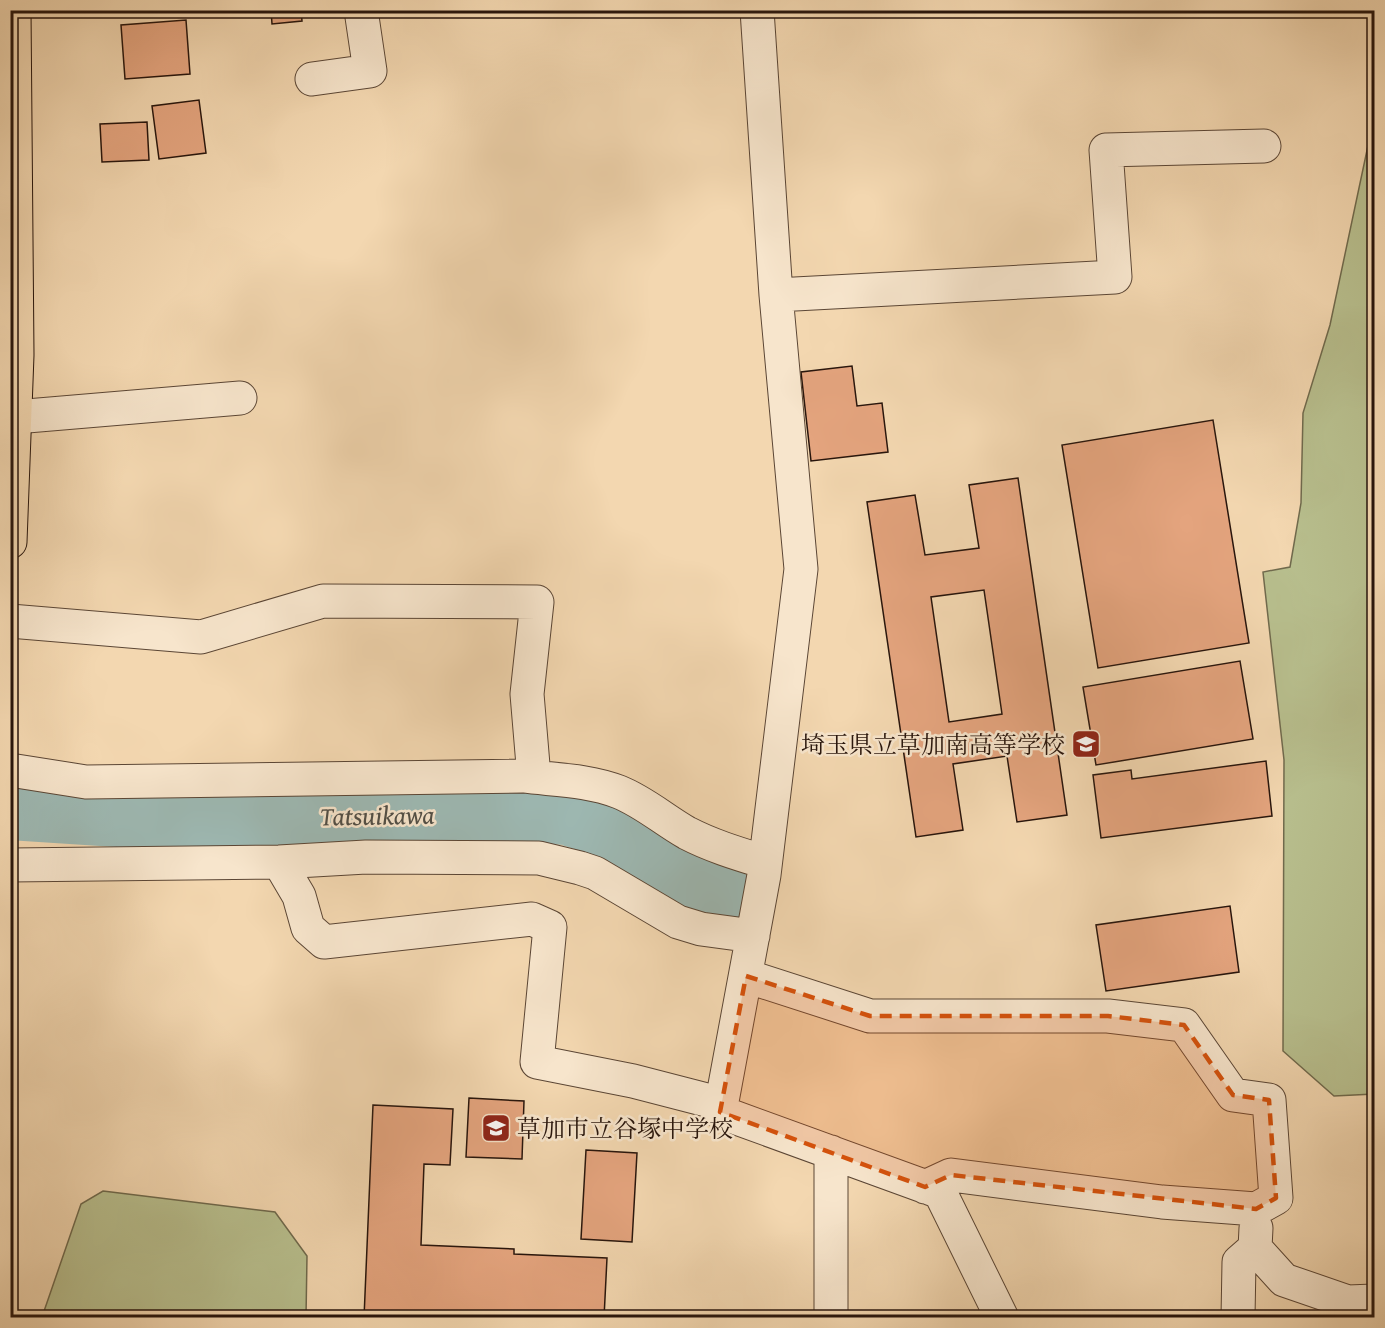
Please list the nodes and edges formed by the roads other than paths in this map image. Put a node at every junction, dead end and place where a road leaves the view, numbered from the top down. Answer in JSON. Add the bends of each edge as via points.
{"nodes":[{"id":1,"x":14,"y":10,"type":"edge"},
{"id":2,"x":361,"y":10,"type":"edge"},
{"id":3,"x":757,"y":10,"type":"edge"},
{"id":4,"x":312,"y":79,"type":"dead end"},
{"id":5,"x":1263,"y":146,"type":"dead end"},
{"id":6,"x":776,"y":295,"type":"junction"},
{"id":7,"x":14,"y":355,"type":"edge"},
{"id":8,"x":240,"y":398,"type":"dead end"},
{"id":9,"x":15,"y":417,"type":"junction"},
{"id":10,"x":10,"y":542,"type":"edge"},
{"id":11,"x":10,"y":621,"type":"edge"},
{"id":12,"x":10,"y":770,"type":"edge"},
{"id":13,"x":534,"y":777,"type":"junction"},
{"id":14,"x":279,"y":862,"type":"junction"},
{"id":15,"x":765,"y":862,"type":"junction"},
{"id":16,"x":10,"y":865,"type":"edge"},
{"id":17,"x":753,"y":936,"type":"junction"},
{"id":18,"x":746,"y":976,"type":"junction"},
{"id":19,"x":722,"y":1104,"type":"junction"},
{"id":20,"x":831,"y":1152,"type":"junction"},
{"id":21,"x":925,"y":1187,"type":"junction"},
{"id":22,"x":1256,"y":1209,"type":"junction"},
{"id":23,"x":1255,"y":1248,"type":"junction"},
{"id":24,"x":1374,"y":1301,"type":"edge"},
{"id":25,"x":831,"y":1317,"type":"edge"},
{"id":26,"x":1002,"y":1317,"type":"edge"},
{"id":27,"x":1238,"y":1317,"type":"edge"}],
"edges":[{"from":1,"to":7,"type":"main road"},
{"from":2,"to":4,"type":"street","via":[[370,71]]},
{"from":3,"to":6,"type":"street"},
{"from":5,"to":6,"type":"street","via":[[1106,150],[1115,277]]},
{"from":6,"to":15,"type":"street","via":[[801,569]]},
{"from":7,"to":9,"type":"main road"},
{"from":8,"to":9,"type":"street"},
{"from":9,"to":10,"type":"main road"},
{"from":11,"to":13,"type":"street","via":[[201,637],[323,601],[537,602],[527,694]]},
{"from":12,"to":13,"type":"street","via":[[86,782]]},
{"from":13,"to":15,"type":"street","via":[[570,780],[620,793],[705,842]]},
{"from":14,"to":16,"type":"street"},
{"from":14,"to":17,"type":"street","via":[[366,857],[538,858],[595,873],[678,922]]},
{"from":14,"to":19,"type":"street","via":[[299,896],[308,928],[324,942],[532,919],[550,927],[537,1062]]},
{"from":15,"to":17,"type":"street"},
{"from":17,"to":18,"type":"street"},
{"from":18,"to":19,"type":"street"},
{"from":18,"to":22,"type":"street","via":[[870,1016],[1108,1016],[1184,1024],[1233,1095],[1269,1100],[1276,1198]]},
{"from":19,"to":20,"type":"street","via":[[720,1112]]},
{"from":20,"to":21,"type":"street"},
{"from":20,"to":25,"type":"street"},
{"from":21,"to":22,"type":"street","via":[[951,1175],[1162,1202]]},
{"from":21,"to":26,"type":"street","via":[[940,1192]]},
{"from":22,"to":23,"type":"street"},
{"from":23,"to":24,"type":"street","via":[[1284,1280],[1348,1302]]},
{"from":23,"to":27,"type":"street","via":[[1239,1262]]}]}
